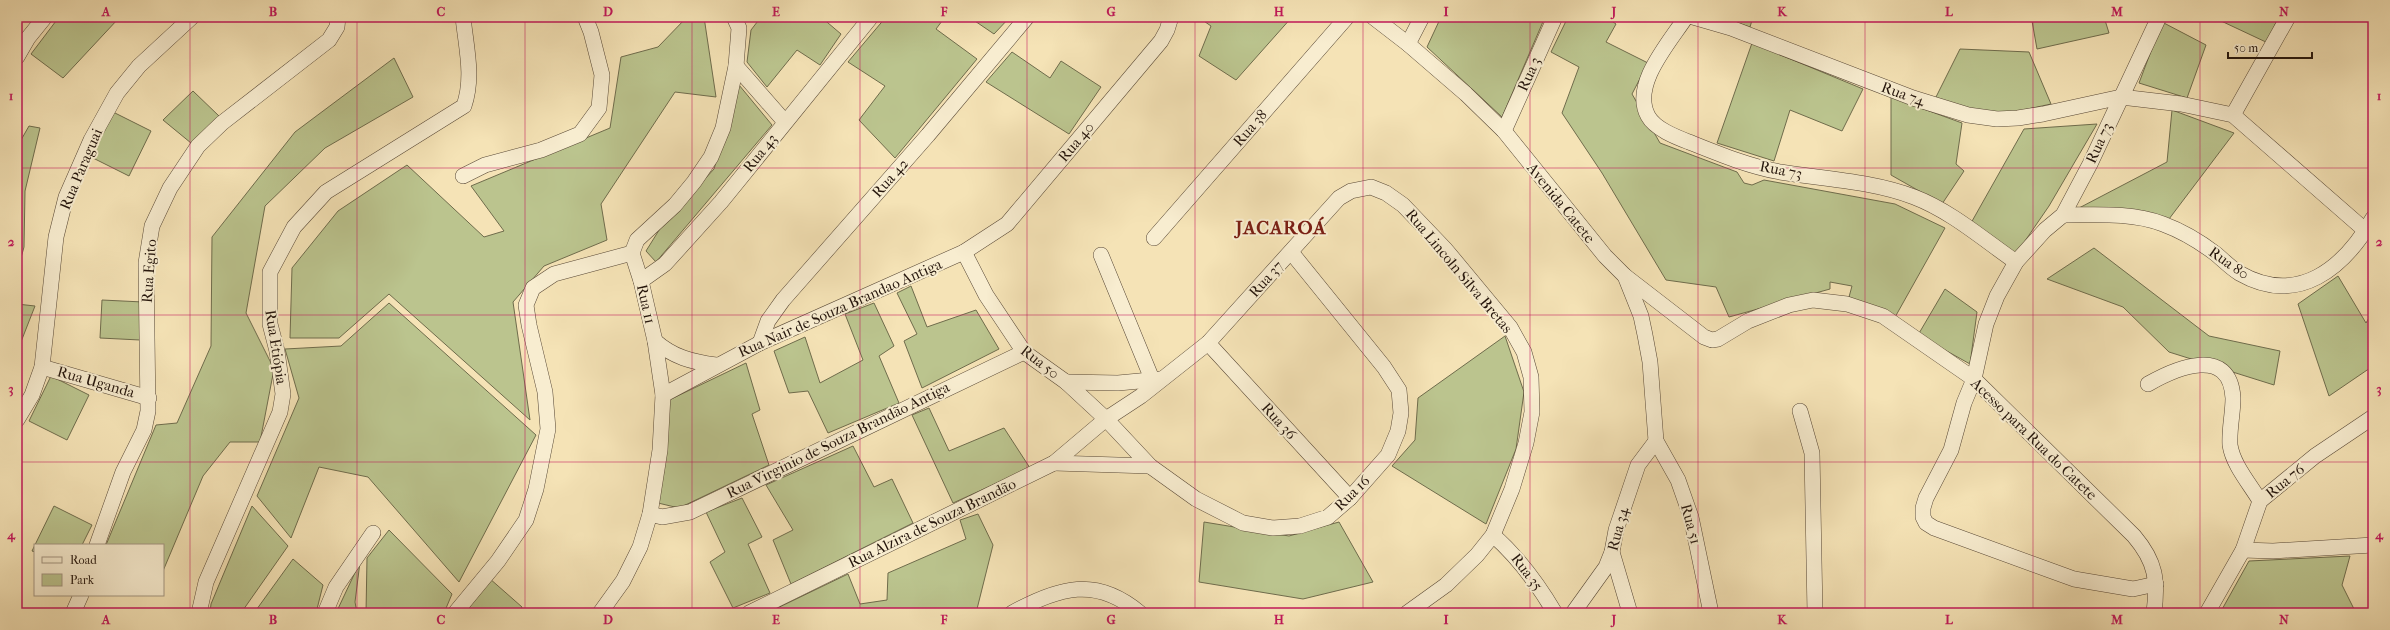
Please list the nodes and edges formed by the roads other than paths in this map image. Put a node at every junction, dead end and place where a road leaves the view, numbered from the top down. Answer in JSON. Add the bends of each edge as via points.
{"nodes":[{"id":1,"x":45,"y":17,"type":"edge"},
{"id":2,"x":192,"y":17,"type":"edge"},
{"id":3,"x":338,"y":17,"type":"edge"},
{"id":4,"x":463,"y":17,"type":"edge"},
{"id":5,"x":585,"y":17,"type":"edge"},
{"id":6,"x":871,"y":17,"type":"edge"},
{"id":7,"x":1027,"y":17,"type":"edge"},
{"id":8,"x":1171,"y":17,"type":"edge"},
{"id":9,"x":1347,"y":17,"type":"edge"},
{"id":10,"x":1373,"y":17,"type":"edge"},
{"id":11,"x":1422,"y":17,"type":"edge"},
{"id":12,"x":1555,"y":17,"type":"edge"},
{"id":13,"x":1686,"y":17,"type":"edge"},
{"id":14,"x":1693,"y":17,"type":"edge"},
{"id":15,"x":2159,"y":17,"type":"edge"},
{"id":16,"x":2288,"y":17,"type":"edge"},
{"id":17,"x":740,"y":21,"type":"edge"},
{"id":18,"x":23,"y":37,"type":"edge"},
{"id":19,"x":1408,"y":44,"type":"junction"},
{"id":20,"x":17,"y":58,"type":"edge"},
{"id":21,"x":736,"y":66,"type":"junction"},
{"id":22,"x":2121,"y":97,"type":"junction"},
{"id":23,"x":2233,"y":114,"type":"junction"},
{"id":24,"x":785,"y":122,"type":"junction"},
{"id":25,"x":1504,"y":132,"type":"junction"},
{"id":26,"x":463,"y":176,"type":"dead end"},
{"id":27,"x":1371,"y":187,"type":"joint"},
{"id":28,"x":2063,"y":215,"type":"junction"},
{"id":29,"x":2369,"y":224,"type":"edge"},
{"id":30,"x":1154,"y":238,"type":"dead end"},
{"id":31,"x":964,"y":252,"type":"junction"},
{"id":32,"x":1291,"y":252,"type":"junction"},
{"id":33,"x":632,"y":253,"type":"junction"},
{"id":34,"x":1101,"y":255,"type":"dead end"},
{"id":35,"x":2016,"y":262,"type":"junction"},
{"id":36,"x":1625,"y":276,"type":"junction"},
{"id":37,"x":641,"y":281,"type":"junction"},
{"id":38,"x":655,"y":341,"type":"junction"},
{"id":39,"x":760,"y":343,"type":"junction"},
{"id":40,"x":1208,"y":343,"type":"junction"},
{"id":41,"x":1024,"y":352,"type":"junction"},
{"id":42,"x":716,"y":365,"type":"junction"},
{"id":43,"x":42,"y":367,"type":"junction"},
{"id":44,"x":1158,"y":379,"type":"junction"},
{"id":45,"x":1974,"y":379,"type":"junction"},
{"id":46,"x":1066,"y":382,"type":"junction"},
{"id":47,"x":2148,"y":384,"type":"dead end"},
{"id":48,"x":663,"y":395,"type":"junction"},
{"id":49,"x":149,"y":398,"type":"junction"},
{"id":50,"x":1800,"y":411,"type":"dead end"},
{"id":51,"x":2373,"y":417,"type":"edge"},
{"id":52,"x":1106,"y":419,"type":"junction"},
{"id":53,"x":17,"y":420,"type":"edge"},
{"id":54,"x":1656,"y":441,"type":"junction"},
{"id":55,"x":1054,"y":463,"type":"junction"},
{"id":56,"x":1150,"y":466,"type":"junction"},
{"id":57,"x":1350,"y":498,"type":"junction"},
{"id":58,"x":2260,"y":501,"type":"junction"},
{"id":59,"x":650,"y":514,"type":"junction"},
{"id":60,"x":373,"y":533,"type":"dead end"},
{"id":61,"x":1493,"y":536,"type":"junction"},
{"id":62,"x":97,"y":544,"type":"edge"},
{"id":63,"x":2373,"y":545,"type":"edge"},
{"id":64,"x":2243,"y":550,"type":"junction"},
{"id":65,"x":1612,"y":552,"type":"junction"},
{"id":66,"x":2156,"y":584,"type":"junction"},
{"id":67,"x":80,"y":596,"type":"edge"},
{"id":68,"x":73,"y":613,"type":"edge"},
{"id":69,"x":199,"y":613,"type":"edge"},
{"id":70,"x":325,"y":613,"type":"edge"},
{"id":71,"x":455,"y":613,"type":"edge"},
{"id":72,"x":600,"y":613,"type":"edge"},
{"id":73,"x":749,"y":613,"type":"edge"},
{"id":74,"x":1012,"y":613,"type":"edge"},
{"id":75,"x":1140,"y":613,"type":"edge"},
{"id":76,"x":1407,"y":613,"type":"edge"},
{"id":77,"x":1555,"y":613,"type":"edge"},
{"id":78,"x":1573,"y":613,"type":"edge"},
{"id":79,"x":1630,"y":613,"type":"edge"},
{"id":80,"x":1711,"y":613,"type":"edge"},
{"id":81,"x":1815,"y":613,"type":"edge"},
{"id":82,"x":2154,"y":613,"type":"edge"},
{"id":83,"x":2207,"y":613,"type":"edge"}],
"edges":[{"from":1,"to":18,"type":"street"},
{"from":2,"to":43,"type":"street","name":"Rua Paraguai","via":[[139,66],[117,93],[91,140],[66,197],[56,237]]},
{"from":3,"to":49,"type":"street","name":"Rua Egito","via":[[337,27],[329,40],[222,123],[198,146],[170,188],[152,226],[146,263]]},
{"from":4,"to":69,"type":"street","name":"Rua Etiópia","via":[[470,77],[464,106],[326,192],[294,227],[270,272],[270,324],[283,394],[280,412],[206,582]]},
{"from":5,"to":26,"type":"street","via":[[602,75],[599,108],[580,134],[541,150],[485,165]]},
{"from":6,"to":24,"type":"street","name":"Rua 43"},
{"from":7,"to":39,"type":"street","name":"Rua 42","via":[[928,135],[787,294],[768,321]]},
{"from":8,"to":31,"type":"street","name":"Rua 40","via":[[1161,41],[1030,198],[1007,224]]},
{"from":9,"to":30,"type":"street","name":"Rua 38"},
{"from":10,"to":19,"type":"street","name":"Avenida Catete"},
{"from":11,"to":19,"type":"street"},
{"from":12,"to":25,"type":"street","name":"Rua 3"},
{"from":13,"to":35,"type":"street","name":"Rua 73","via":[[1647,77],[1643,100],[1648,117],[1668,133],[1731,160],[1778,171],[1863,184],[1914,197],[1941,210]]},
{"from":14,"to":22,"type":"street","name":"Rua 74","via":[[1731,28],[1913,98],[1968,115],[1997,119],[2018,118]]},
{"from":15,"to":22,"type":"street","name":"Rua 73"},
{"from":16,"to":23,"type":"street"},
{"from":17,"to":21,"type":"street"},
{"from":18,"to":20,"type":"street"},
{"from":19,"to":25,"type":"street","name":"Avenida Catete","via":[[1466,94]]},
{"from":21,"to":24,"type":"street"},
{"from":21,"to":33,"type":"street","via":[[723,128],[711,157],[675,205],[637,240]]},
{"from":22,"to":23,"type":"street","name":"Rua 74"},
{"from":22,"to":28,"type":"street","name":"Rua 73"},
{"from":23,"to":29,"type":"street"},
{"from":24,"to":37,"type":"street","name":"Rua 43","via":[[721,202],[665,264]]},
{"from":25,"to":36,"type":"street","name":"Avenida Catete","via":[[1605,256]]},
{"from":27,"to":32,"type":"street","name":"Rua 37","via":[[1351,191],[1339,198]]},
{"from":27,"to":61,"type":"street","name":"Rua Lincoln Silva Bretas","via":[[1386,193],[1403,205],[1446,250],[1510,327],[1524,352],[1531,378],[1532,412],[1512,489]]},
{"from":28,"to":29,"type":"street","name":"Rua 80","via":[[2136,218],[2161,223],[2191,236],[2238,272],[2260,283],[2293,285],[2304,284],[2320,277],[2345,255]]},
{"from":28,"to":35,"type":"street","name":"Rua 73","via":[[2045,230]]},
{"from":31,"to":39,"type":"street","name":"Rua Nair de Souza Brandao Antiga"},
{"from":31,"to":41,"type":"street","name":"Rua 50","via":[[986,295]]},
{"from":32,"to":40,"type":"street","name":"Rua 37"},
{"from":32,"to":57,"type":"street","name":"Rua 16","via":[[1384,367],[1398,390],[1401,413],[1388,454]]},
{"from":33,"to":37,"type":"street","name":"Rua 11"},
{"from":33,"to":71,"type":"street","via":[[554,274],[534,288],[526,305],[528,325],[545,392],[548,429],[536,490],[526,520],[498,561]]},
{"from":34,"to":44,"type":"street"},
{"from":35,"to":45,"type":"street","name":"Rua 73","via":[[1997,296],[1986,324]]},
{"from":36,"to":45,"type":"street","name":"Acesso para Rua do Catete","via":[[1704,337],[1712,340],[1748,321],[1789,305],[1813,300],[1847,304],[1883,316]]},
{"from":36,"to":54,"type":"street","name":"Avenida Catete","via":[[1641,316],[1645,335],[1650,362]]},
{"from":37,"to":38,"type":"street","name":"Rua 11"},
{"from":38,"to":42,"type":"street","via":[[668,353],[693,362]]},
{"from":38,"to":48,"type":"street","name":"Rua 11"},
{"from":39,"to":42,"type":"street","name":"Rua Nair de Souza Brandao Antiga"},
{"from":40,"to":44,"type":"street","name":"Rua 37"},
{"from":40,"to":57,"type":"street","name":"Rua 36"},
{"from":41,"to":46,"type":"street","name":"Rua 50"},
{"from":41,"to":59,"type":"street","name":"Rua Virginio de Souza Brandão Antiga","via":[[690,512],[662,517]]},
{"from":42,"to":48,"type":"street","name":"Rua Nair de Souza Brandao Antiga"},
{"from":43,"to":49,"type":"street","name":"Rua Uganda"},
{"from":43,"to":53,"type":"street","name":"Rua Paraguai","via":[[32,395]]},
{"from":44,"to":46,"type":"street"},
{"from":44,"to":52,"type":"street","name":"Rua 37"},
{"from":45,"to":66,"type":"street","name":"Acesso para Rua do Catete","via":[[2134,536],[2153,564]]},
{"from":45,"to":66,"type":"street","name":"Rua 73","via":[[1964,403],[1951,450],[1926,498],[1923,517],[1926,524],[2074,580],[2133,589]]},
{"from":46,"to":52,"type":"street","name":"Rua 50"},
{"from":47,"to":58,"type":"street","via":[[2190,365],[2207,365],[2221,370],[2228,377],[2233,399],[2230,444],[2233,455]]},
{"from":48,"to":59,"type":"street","name":"Rua 11","via":[[660,450]]},
{"from":49,"to":62,"type":"street","name":"Rua Egito","via":[[144,430],[123,472]]},
{"from":50,"to":81,"type":"street","via":[[1812,453]]},
{"from":51,"to":58,"type":"street","name":"Rua 76","via":[[2315,456]]},
{"from":52,"to":55,"type":"street","name":"Rua Alzira de Souza Brandão"},
{"from":52,"to":56,"type":"street","name":"Rua 16"},
{"from":54,"to":65,"type":"street","name":"Rua 34","via":[[1638,465],[1616,530]]},
{"from":54,"to":80,"type":"street","name":"Rua 51","via":[[1678,480],[1690,517]]},
{"from":55,"to":56,"type":"street"},
{"from":55,"to":73,"type":"street","name":"Rua Alzira de Souza Brandão"},
{"from":56,"to":57,"type":"street","name":"Rua 16","via":[[1196,499],[1243,523],[1273,528],[1300,526],[1328,517]]},
{"from":58,"to":64,"type":"street","name":"Rua 76"},
{"from":59,"to":72,"type":"street","name":"Rua 11","via":[[640,547],[623,581]]},
{"from":60,"to":70,"type":"street","via":[[336,587]]},
{"from":61,"to":76,"type":"street","name":"Rua Lincoln Silva Bretas","via":[[1446,585]]},
{"from":61,"to":77,"type":"street","name":"Rua 35","via":[[1512,552],[1529,572]]},
{"from":63,"to":64,"type":"street","via":[[2273,551]]},
{"from":64,"to":83,"type":"street","name":"Rua 76"},
{"from":65,"to":78,"type":"street","name":"Rua 34","via":[[1595,584]]},
{"from":65,"to":79,"type":"street"},
{"from":66,"to":82,"type":"street","name":"Acesso para Rua do Catete"},
{"from":67,"to":68,"type":"street"},
{"from":74,"to":75,"type":"street","via":[[1066,590],[1095,589],[1124,600]]}]}
